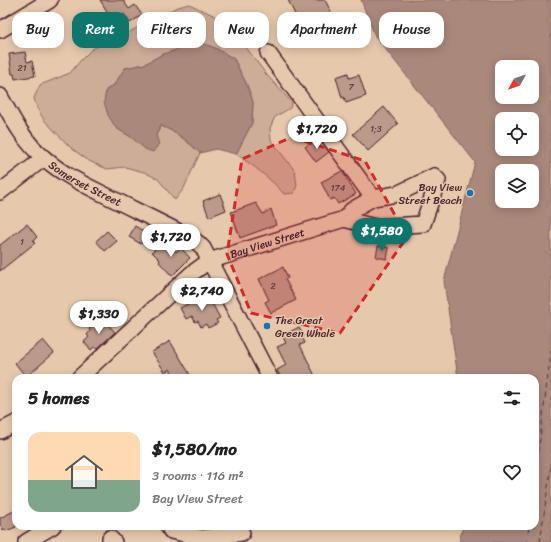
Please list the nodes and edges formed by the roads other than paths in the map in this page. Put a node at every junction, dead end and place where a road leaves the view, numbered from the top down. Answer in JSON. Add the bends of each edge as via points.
{"nodes":[{"id":1,"x":50,"y":0,"type":"edge"},
{"id":2,"x":0,"y":30,"type":"edge"},
{"id":3,"x":268,"y":54,"type":"dead end"},
{"id":4,"x":0,"y":96,"type":"edge"},
{"id":5,"x":44,"y":158,"type":"junction"},
{"id":6,"x":0,"y":192,"type":"edge"},
{"id":7,"x":373,"y":198,"type":"junction"},
{"id":8,"x":344,"y":219,"type":"junction"},
{"id":9,"x":209,"y":261,"type":"junction"},
{"id":10,"x":83,"y":374,"type":"edge"},
{"id":11,"x":268,"y":374,"type":"edge"},
{"id":12,"x":12,"y":424,"type":"edge"},
{"id":13,"x":0,"y":431,"type":"edge"},
{"id":14,"x":46,"y":530,"type":"edge"},
{"id":15,"x":170,"y":530,"type":"edge"},
{"id":16,"x":242,"y":533,"type":"dead end"},
{"id":17,"x":26,"y":542,"type":"edge"}],
"edges":[{"from":1,"to":2,"type":"street"},
{"from":3,"to":7,"type":"street"},
{"from":4,"to":5,"type":"street","name":"Somerset Street","via":[[21,132]]},
{"from":5,"to":6,"type":"street"},
{"from":5,"to":9,"type":"street","name":"Somerset Street","via":[[86,185],[191,238],[203,248]]},
{"from":7,"to":8,"type":"street","name":"Bay View Street","via":[[352,210]]},
{"from":7,"to":8,"type":"street","via":[[397,194],[434,176],[438,180],[423,224],[375,227]]},
{"from":8,"to":9,"type":"street","name":"Bay View Street"},
{"from":9,"to":10,"type":"street","name":"Bay View Street","via":[[191,274]]},
{"from":9,"to":11,"type":"street","name":"Somerset Street"},
{"from":12,"to":13,"type":"street"},
{"from":14,"to":17,"type":"street"},
{"from":15,"to":16,"type":"street","via":[[202,538]]}]}
